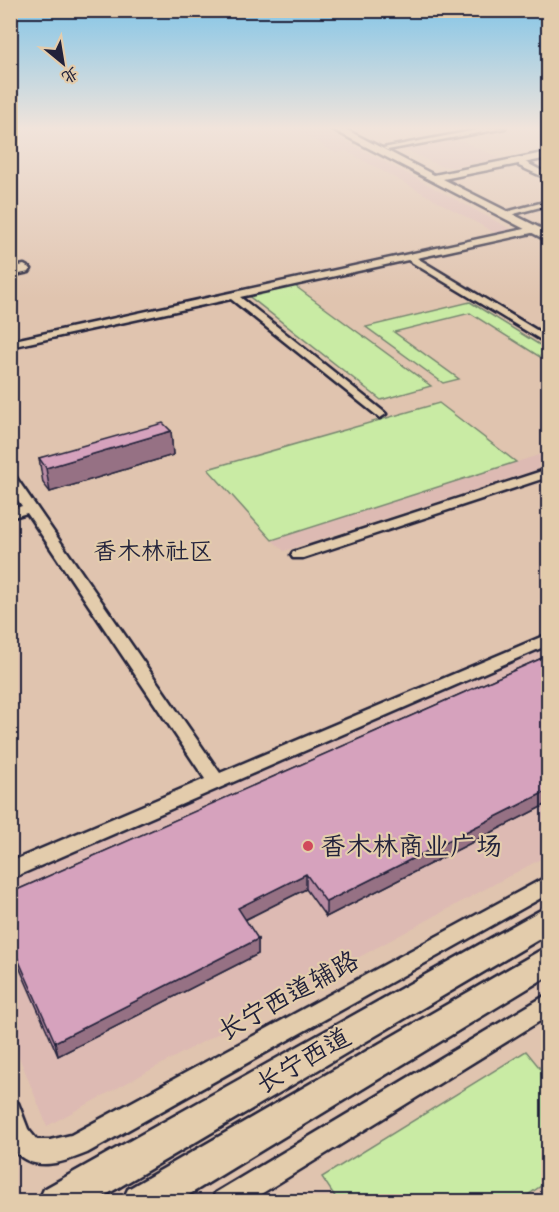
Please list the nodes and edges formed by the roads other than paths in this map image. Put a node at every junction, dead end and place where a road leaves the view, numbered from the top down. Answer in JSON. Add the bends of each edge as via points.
{"nodes":[{"id":1,"x":450,"y":185,"type":"edge"},
{"id":2,"x":452,"y":185,"type":"edge"},
{"id":3,"x":549,"y":203,"type":"edge"},
{"id":4,"x":510,"y":212,"type":"junction"},
{"id":5,"x":533,"y":230,"type":"junction"},
{"id":6,"x":549,"y":231,"type":"edge"},
{"id":7,"x":549,"y":237,"type":"edge"},
{"id":8,"x":409,"y":257,"type":"junction"},
{"id":9,"x":231,"y":294,"type":"junction"},
{"id":10,"x":549,"y":341,"type":"edge"},
{"id":11,"x":10,"y":344,"type":"edge"},
{"id":12,"x":380,"y":414,"type":"dead end"},
{"id":13,"x":549,"y":473,"type":"edge"},
{"id":14,"x":10,"y":479,"type":"edge"},
{"id":15,"x":30,"y":508,"type":"junction"},
{"id":16,"x":10,"y":514,"type":"edge"},
{"id":17,"x":298,"y":555,"type":"dead end"},
{"id":18,"x":549,"y":639,"type":"edge"},
{"id":19,"x":216,"y":782,"type":"junction"},
{"id":20,"x":10,"y":871,"type":"edge"},
{"id":21,"x":549,"y":884,"type":"edge"},
{"id":22,"x":549,"y":919,"type":"edge"},
{"id":23,"x":549,"y":960,"type":"edge"},
{"id":24,"x":549,"y":1004,"type":"edge"},
{"id":25,"x":10,"y":1112,"type":"edge"},
{"id":26,"x":57,"y":1202,"type":"edge"},
{"id":27,"x":141,"y":1202,"type":"edge"},
{"id":28,"x":224,"y":1202,"type":"edge"}],
"edges":[{"from":1,"to":5,"type":"main road"},
{"from":2,"to":4,"type":"main road"},
{"from":3,"to":4,"type":"street"},
{"from":4,"to":6,"type":"main road"},
{"from":5,"to":7,"type":"main road"},
{"from":5,"to":8,"type":"street"},
{"from":8,"to":9,"type":"street"},
{"from":8,"to":10,"type":"street"},
{"from":9,"to":11,"type":"street"},
{"from":9,"to":12,"type":"street"},
{"from":13,"to":17,"type":"street"},
{"from":14,"to":15,"type":"street"},
{"from":15,"to":16,"type":"street"},
{"from":15,"to":19,"type":"street"},
{"from":18,"to":19,"type":"street"},
{"from":19,"to":20,"type":"street"},
{"from":21,"to":25,"type":"street","name":"长宁西道辅路","via":[[88,1139],[54,1153],[40,1153],[23,1143]]},
{"from":22,"to":26,"type":"main road","name":"长宁西道"},
{"from":23,"to":27,"type":"main road","name":"长宁西道"},
{"from":24,"to":28,"type":"street"}]}
